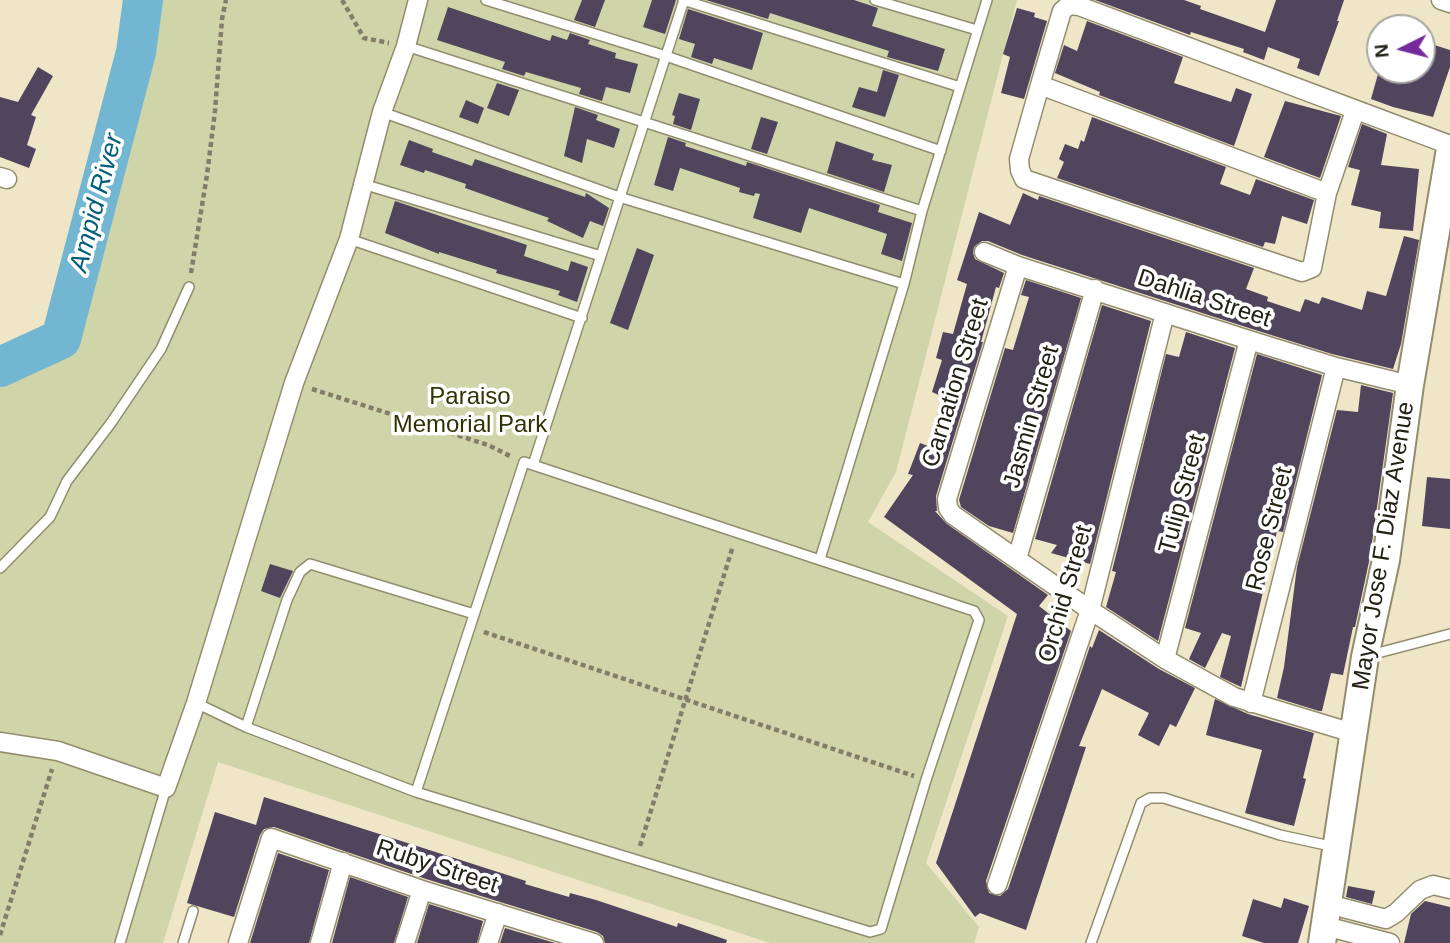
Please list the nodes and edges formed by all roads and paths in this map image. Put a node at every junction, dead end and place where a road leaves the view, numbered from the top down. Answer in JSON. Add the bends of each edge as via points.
{"nodes":[{"id":1,"x":226,"y":0,"type":"edge"},
{"id":2,"x":342,"y":0,"type":"edge"},
{"id":3,"x":418,"y":0,"type":"edge"},
{"id":4,"x":486,"y":0,"type":"edge"},
{"id":5,"x":684,"y":0,"type":"edge"},
{"id":6,"x":875,"y":0,"type":"edge"},
{"id":7,"x":986,"y":0,"type":"edge"},
{"id":8,"x":1441,"y":0,"type":"edge"},
{"id":9,"x":1450,"y":3,"type":"edge"},
{"id":10,"x":977,"y":30,"type":"junction"},
{"id":11,"x":406,"y":46,"type":"junction"},
{"id":12,"x":666,"y":56,"type":"junction"},
{"id":13,"x":1040,"y":85,"type":"junction"},
{"id":14,"x":960,"y":87,"type":"junction"},
{"id":15,"x":1355,"y":111,"type":"junction"},
{"id":16,"x":382,"y":112,"type":"junction"},
{"id":17,"x":644,"y":120,"type":"junction"},
{"id":18,"x":1450,"y":147,"type":"edge"},
{"id":19,"x":941,"y":151,"type":"junction"},
{"id":20,"x":363,"y":184,"type":"junction"},
{"id":21,"x":1327,"y":193,"type":"junction"},
{"id":22,"x":619,"y":197,"type":"junction"},
{"id":23,"x":922,"y":211,"type":"junction"},
{"id":24,"x":1444,"y":226,"type":"edge"},
{"id":25,"x":349,"y":239,"type":"junction"},
{"id":26,"x":984,"y":252,"type":"dead end"},
{"id":27,"x":601,"y":256,"type":"junction"},
{"id":28,"x":1018,"y":265,"type":"junction"},
{"id":29,"x":904,"y":284,"type":"junction"},
{"id":30,"x":189,"y":287,"type":"joint"},
{"id":31,"x":1095,"y":289,"type":"junction"},
{"id":32,"x":1165,"y":313,"type":"junction"},
{"id":33,"x":582,"y":318,"type":"junction"},
{"id":34,"x":1249,"y":340,"type":"junction"},
{"id":35,"x":1336,"y":367,"type":"junction"},
{"id":36,"x":294,"y":383,"type":"junction"},
{"id":37,"x":1410,"y":385,"type":"junction"},
{"id":38,"x":529,"y":464,"type":"junction"},
{"id":39,"x":737,"y":532,"type":"junction"},
{"id":40,"x":820,"y":559,"type":"junction"},
{"id":41,"x":1017,"y":559,"type":"junction"},
{"id":42,"x":0,"y":568,"type":"edge"},
{"id":43,"x":1090,"y":611,"type":"junction"},
{"id":44,"x":474,"y":614,"type":"junction"},
{"id":45,"x":470,"y":627,"type":"junction"},
{"id":46,"x":1450,"y":634,"type":"edge"},
{"id":47,"x":1365,"y":657,"type":"junction"},
{"id":48,"x":1166,"y":659,"type":"junction"},
{"id":49,"x":686,"y":700,"type":"junction"},
{"id":50,"x":196,"y":703,"type":"junction"},
{"id":51,"x":1251,"y":703,"type":"junction"},
{"id":52,"x":246,"y":727,"type":"junction"},
{"id":53,"x":1353,"y":733,"type":"junction"},
{"id":54,"x":0,"y":742,"type":"edge"},
{"id":55,"x":58,"y":751,"type":"junction"},
{"id":56,"x":926,"y":780,"type":"junction"},
{"id":57,"x":166,"y":788,"type":"junction"},
{"id":58,"x":416,"y":792,"type":"junction"},
{"id":59,"x":1336,"y":847,"type":"junction"},
{"id":60,"x":635,"y":860,"type":"junction"},
{"id":61,"x":343,"y":862,"type":"junction"},
{"id":62,"x":997,"y":885,"type":"dead end"},
{"id":63,"x":1450,"y":888,"type":"edge"},
{"id":64,"x":422,"y":890,"type":"junction"},
{"id":65,"x":193,"y":911,"type":"dead end"},
{"id":66,"x":498,"y":913,"type":"junction"},
{"id":67,"x":1325,"y":924,"type":"edge"},
{"id":68,"x":0,"y":935,"type":"edge"},
{"id":69,"x":574,"y":940,"type":"edge"},
{"id":70,"x":120,"y":943,"type":"edge"},
{"id":71,"x":184,"y":943,"type":"edge"},
{"id":72,"x":238,"y":943,"type":"edge"},
{"id":73,"x":320,"y":943,"type":"edge"},
{"id":74,"x":405,"y":943,"type":"edge"},
{"id":75,"x":488,"y":943,"type":"edge"},
{"id":76,"x":594,"y":943,"type":"edge"},
{"id":77,"x":1091,"y":943,"type":"edge"},
{"id":78,"x":1390,"y":943,"type":"edge"}],
"edges":[{"from":1,"to":30,"type":"path","via":[[207,175]]},
{"from":2,"to":11,"type":"path","via":[[365,38]]},
{"from":3,"to":11,"type":"street"},
{"from":4,"to":12,"type":"lane"},
{"from":5,"to":12,"type":"lane"},
{"from":5,"to":14,"type":"lane"},
{"from":6,"to":10,"type":"lane"},
{"from":7,"to":10,"type":"lane"},
{"from":8,"to":9,"type":"street"},
{"from":10,"to":14,"type":"lane"},
{"from":11,"to":16,"type":"street"},
{"from":11,"to":17,"type":"lane"},
{"from":12,"to":17,"type":"lane"},
{"from":12,"to":19,"type":"lane"},
{"from":13,"to":15,"type":"street","via":[[1062,11],[1074,5]]},
{"from":13,"to":21,"type":"street"},
{"from":13,"to":21,"type":"street","via":[[1019,159],[1024,179],[1302,272],[1312,268]]},
{"from":14,"to":19,"type":"lane"},
{"from":15,"to":18,"type":"street"},
{"from":15,"to":21,"type":"street"},
{"from":16,"to":20,"type":"street"},
{"from":16,"to":22,"type":"lane"},
{"from":17,"to":22,"type":"lane"},
{"from":17,"to":23,"type":"lane"},
{"from":18,"to":24,"type":"street","name":"Mayor Jose F. Diaz Avenue"},
{"from":19,"to":23,"type":"lane"},
{"from":20,"to":25,"type":"street"},
{"from":20,"to":27,"type":"lane"},
{"from":22,"to":27,"type":"lane"},
{"from":22,"to":29,"type":"lane"},
{"from":23,"to":29,"type":"lane"},
{"from":24,"to":37,"type":"street","name":"Mayor Jose F. Diaz Avenue"},
{"from":25,"to":33,"type":"lane"},
{"from":25,"to":36,"type":"street"},
{"from":26,"to":28,"type":"street","name":"Dahlia Street"},
{"from":27,"to":33,"type":"lane"},
{"from":28,"to":31,"type":"street","name":"Dahlia Street"},
{"from":28,"to":41,"type":"street","name":"Carnation Street","via":[[947,499],[953,515]]},
{"from":29,"to":40,"type":"lane"},
{"from":30,"to":42,"type":"lane","via":[[161,349],[67,481],[50,517]]},
{"from":31,"to":32,"type":"street","name":"Dahlia Street"},
{"from":31,"to":41,"type":"street","name":"Jasmin Street"},
{"from":32,"to":34,"type":"street","name":"Dahlia Street"},
{"from":32,"to":43,"type":"street","name":"Orchid Street"},
{"from":33,"to":38,"type":"lane"},
{"from":34,"to":35,"type":"street","name":"Dahlia Street"},
{"from":34,"to":48,"type":"street","name":"Tulip Street"},
{"from":35,"to":37,"type":"street","name":"Dahlia Street"},
{"from":35,"to":51,"type":"street","name":"Rose Street"},
{"from":36,"to":38,"type":"path","via":[[488,445]]},
{"from":36,"to":50,"type":"street"},
{"from":37,"to":47,"type":"street","name":"Mayor Jose F. Diaz Avenue","via":[[1386,560]]},
{"from":38,"to":39,"type":"lane"},
{"from":38,"to":44,"type":"lane"},
{"from":39,"to":40,"type":"lane"},
{"from":39,"to":49,"type":"path"},
{"from":40,"to":56,"type":"lane","via":[[974,611],[979,620]]},
{"from":41,"to":43,"type":"street"},
{"from":43,"to":48,"type":"street"},
{"from":43,"to":62,"type":"street","name":"Orchid Street"},
{"from":44,"to":45,"type":"lane"},
{"from":44,"to":52,"type":"lane","via":[[310,564],[300,572],[287,600]]},
{"from":45,"to":49,"type":"path"},
{"from":45,"to":58,"type":"lane"},
{"from":46,"to":47,"type":"lane"},
{"from":47,"to":53,"type":"street","name":"Mayor Jose F. Diaz Avenue"},
{"from":48,"to":51,"type":"street"},
{"from":49,"to":56,"type":"path"},
{"from":49,"to":60,"type":"path"},
{"from":50,"to":52,"type":"lane"},
{"from":50,"to":57,"type":"street"},
{"from":51,"to":53,"type":"street"},
{"from":52,"to":58,"type":"lane"},
{"from":53,"to":59,"type":"street","name":"Mayor Jose F. Diaz Avenue"},
{"from":54,"to":55,"type":"street"},
{"from":55,"to":57,"type":"street"},
{"from":55,"to":68,"type":"path"},
{"from":56,"to":60,"type":"lane","via":[[881,929],[870,932]]},
{"from":57,"to":70,"type":"lane"},
{"from":58,"to":60,"type":"lane"},
{"from":59,"to":67,"type":"street","name":"Mayor Jose F. Diaz Avenue"},
{"from":59,"to":77,"type":"lane","via":[[1280,835],[1164,798],[1150,798],[1141,803]]},
{"from":61,"to":64,"type":"street","name":"Ruby Street"},
{"from":61,"to":72,"type":"street","name":"Ruby Street","via":[[274,838],[268,842]]},
{"from":61,"to":73,"type":"street"},
{"from":63,"to":67,"type":"street","via":[[1433,885],[1420,890],[1386,919]]},
{"from":64,"to":66,"type":"street","name":"Ruby Street"},
{"from":64,"to":74,"type":"street"},
{"from":65,"to":71,"type":"lane"},
{"from":66,"to":69,"type":"street","name":"Ruby Street"},
{"from":66,"to":75,"type":"street"},
{"from":67,"to":78,"type":"street"},
{"from":69,"to":76,"type":"street","name":"Ruby Street"}]}
